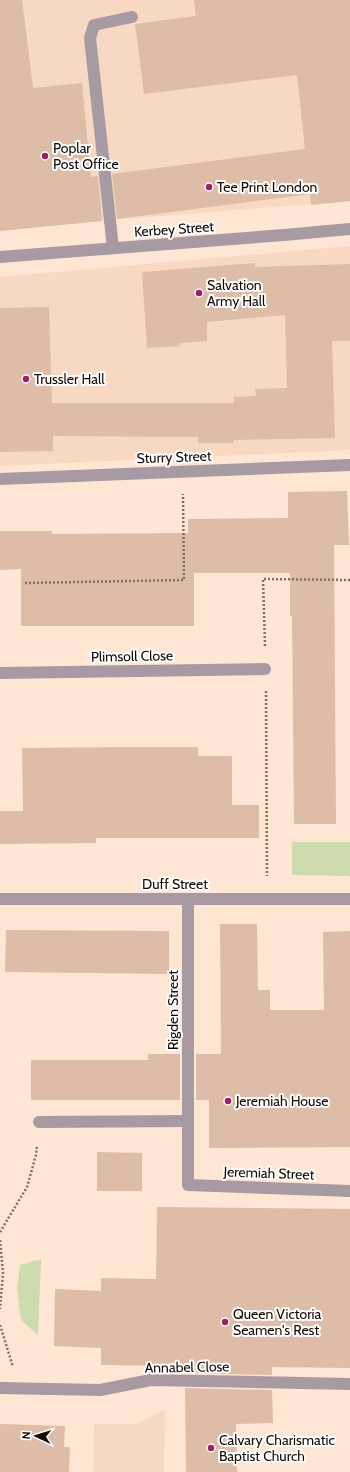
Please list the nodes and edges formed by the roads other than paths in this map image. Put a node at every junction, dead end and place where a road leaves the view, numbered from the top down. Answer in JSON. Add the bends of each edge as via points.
{"nodes":[{"id":1,"x":132,"y":17,"type":"dead end"},
{"id":2,"x":350,"y":229,"type":"edge"},
{"id":3,"x":113,"y":248,"type":"junction"},
{"id":4,"x":0,"y":257,"type":"edge"},
{"id":5,"x":350,"y":465,"type":"edge"},
{"id":6,"x":0,"y":479,"type":"edge"},
{"id":7,"x":265,"y":669,"type":"road end"},
{"id":8,"x":0,"y":673,"type":"edge"},
{"id":9,"x":0,"y":899,"type":"edge"},
{"id":10,"x":188,"y":899,"type":"junction"},
{"id":11,"x":350,"y":899,"type":"edge"},
{"id":12,"x":188,"y":1121,"type":"junction"},
{"id":13,"x":39,"y":1122,"type":"road end"},
{"id":14,"x":188,"y":1185,"type":"joint"},
{"id":15,"x":350,"y":1190,"type":"edge"},
{"id":16,"x":350,"y":1384,"type":"edge"},
{"id":17,"x":0,"y":1388,"type":"edge"}],
"edges":[{"from":1,"to":3,"type":"street","via":[[94,25],[90,38]]},
{"from":2,"to":3,"type":"street","name":"Kerbey Street"},
{"from":3,"to":4,"type":"street","name":"Kerbey Street"},
{"from":5,"to":6,"type":"street","name":"Sturry Street"},
{"from":7,"to":8,"type":"street","name":"Plimsoll Close"},
{"from":9,"to":10,"type":"street","name":"Duff Street"},
{"from":10,"to":11,"type":"street","name":"Duff Street"},
{"from":10,"to":12,"type":"street","name":"Rigden Street"},
{"from":12,"to":13,"type":"street"},
{"from":12,"to":14,"type":"street","name":"Rigden Street"},
{"from":14,"to":15,"type":"street","name":"Jeremiah Street"},
{"from":16,"to":17,"type":"street","name":"Annabel Close","via":[[151,1380],[100,1390]]}]}
